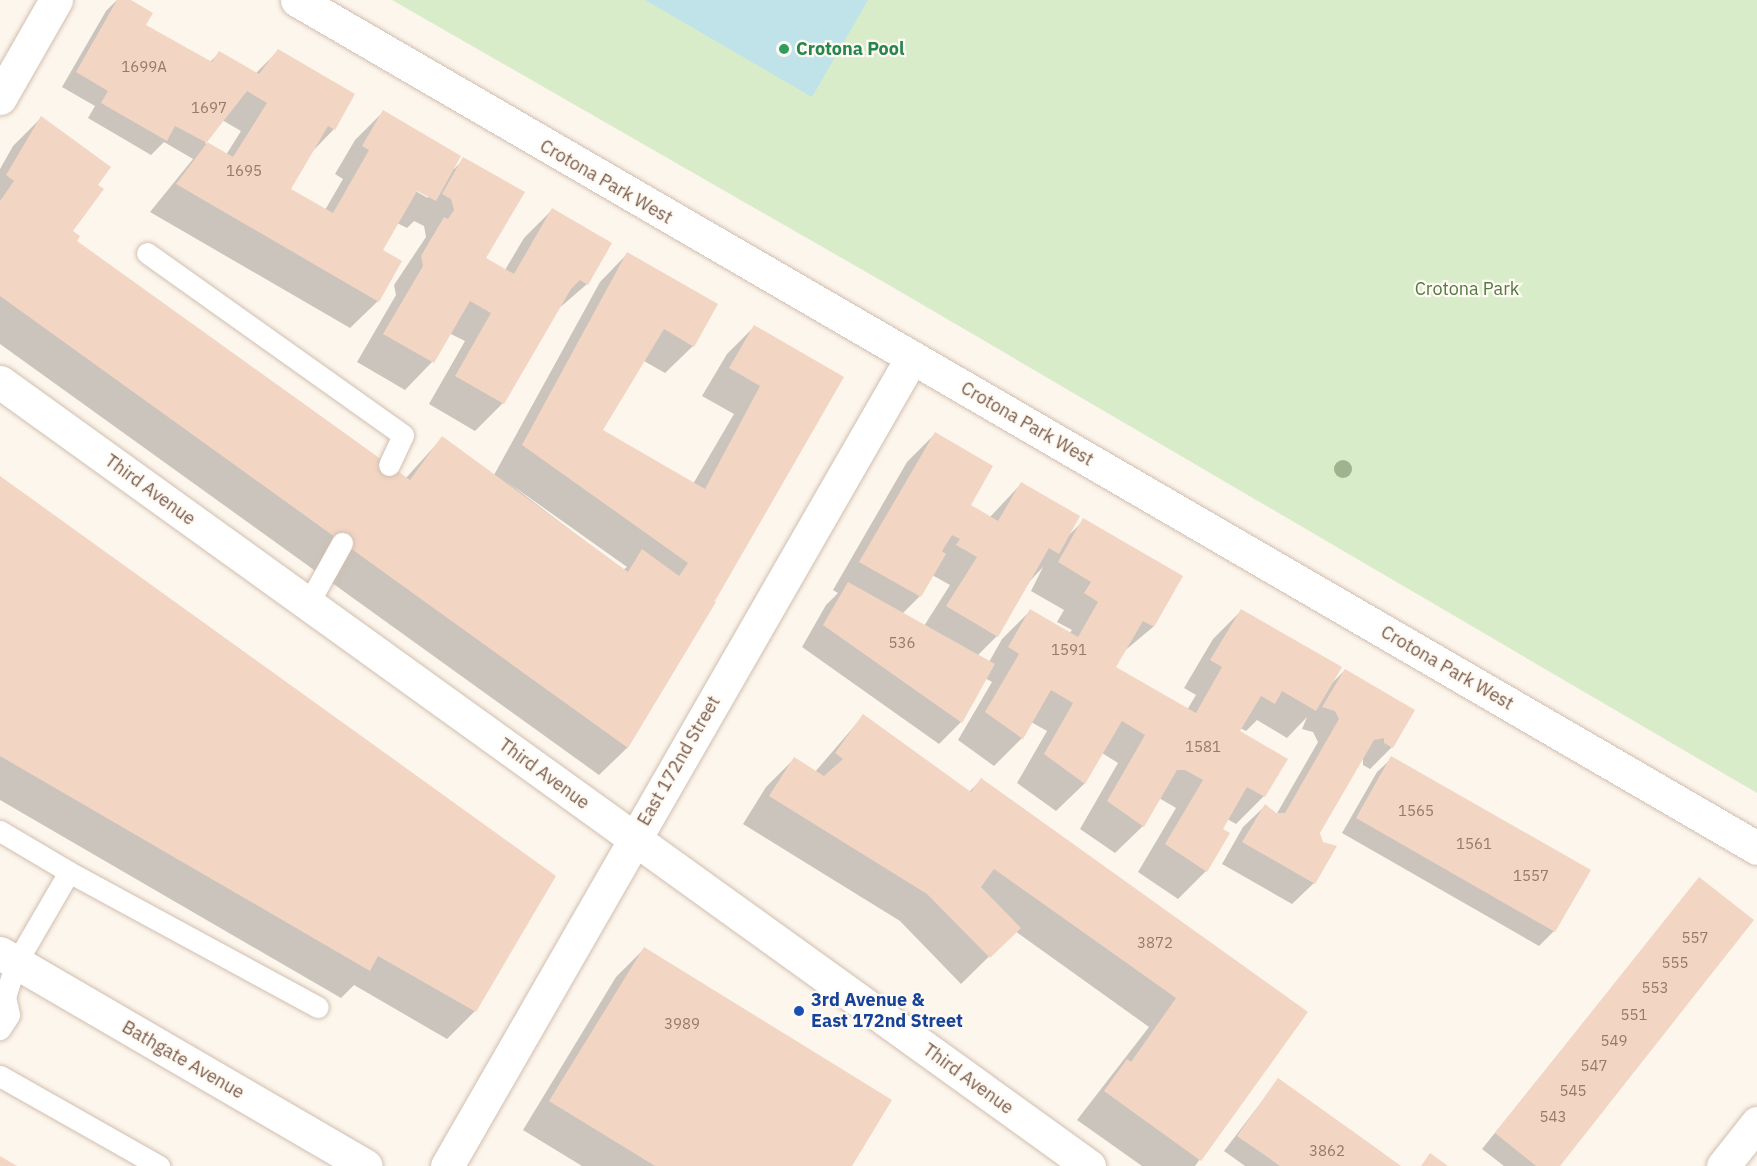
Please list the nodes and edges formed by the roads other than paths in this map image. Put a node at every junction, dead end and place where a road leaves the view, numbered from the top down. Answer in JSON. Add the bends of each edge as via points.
{"nodes":[{"id":1,"x":56,"y":0,"type":"edge"},
{"id":2,"x":297,"y":0,"type":"edge"},
{"id":3,"x":0,"y":98,"type":"edge"},
{"id":4,"x":147,"y":253,"type":"dead end"},
{"id":5,"x":912,"y":357,"type":"junction"},
{"id":6,"x":0,"y":382,"type":"edge"},
{"id":7,"x":389,"y":465,"type":"dead end"},
{"id":8,"x":342,"y":543,"type":"dead end"},
{"id":9,"x":308,"y":604,"type":"junction"},
{"id":10,"x":0,"y":831,"type":"edge"},
{"id":11,"x":635,"y":839,"type":"junction"},
{"id":12,"x":1757,"y":848,"type":"edge"},
{"id":13,"x":69,"y":872,"type":"junction"},
{"id":14,"x":8,"y":958,"type":"edge"},
{"id":15,"x":2,"y":998,"type":"edge"},
{"id":16,"x":318,"y":1007,"type":"dead end"},
{"id":17,"x":0,"y":1029,"type":"edge"},
{"id":18,"x":0,"y":1076,"type":"edge"},
{"id":19,"x":1757,"y":1123,"type":"edge"},
{"id":20,"x":159,"y":1166,"type":"edge"},
{"id":21,"x":366,"y":1166,"type":"edge"},
{"id":22,"x":447,"y":1166,"type":"edge"},
{"id":23,"x":1089,"y":1166,"type":"edge"},
{"id":24,"x":1723,"y":1166,"type":"edge"}],
"edges":[{"from":1,"to":3,"type":"street"},
{"from":2,"to":5,"type":"street","name":"Crotona Park West"},
{"from":4,"to":7,"type":"lane","via":[[403,435]]},
{"from":5,"to":11,"type":"street","name":"East 172nd Street"},
{"from":5,"to":12,"type":"street","name":"Crotona Park West"},
{"from":6,"to":9,"type":"street","name":"Third Avenue"},
{"from":8,"to":9,"type":"lane"},
{"from":9,"to":11,"type":"street","name":"Third Avenue"},
{"from":10,"to":13,"type":"lane"},
{"from":11,"to":22,"type":"street","name":"East 172nd Street"},
{"from":11,"to":23,"type":"street","name":"Third Avenue"},
{"from":13,"to":14,"type":"lane"},
{"from":13,"to":16,"type":"lane"},
{"from":14,"to":15,"type":"lane"},
{"from":14,"to":21,"type":"street","name":"Bathgate Avenue"},
{"from":15,"to":17,"type":"lane","via":[[9,1015]]},
{"from":18,"to":20,"type":"lane"},
{"from":19,"to":24,"type":"street"}]}
